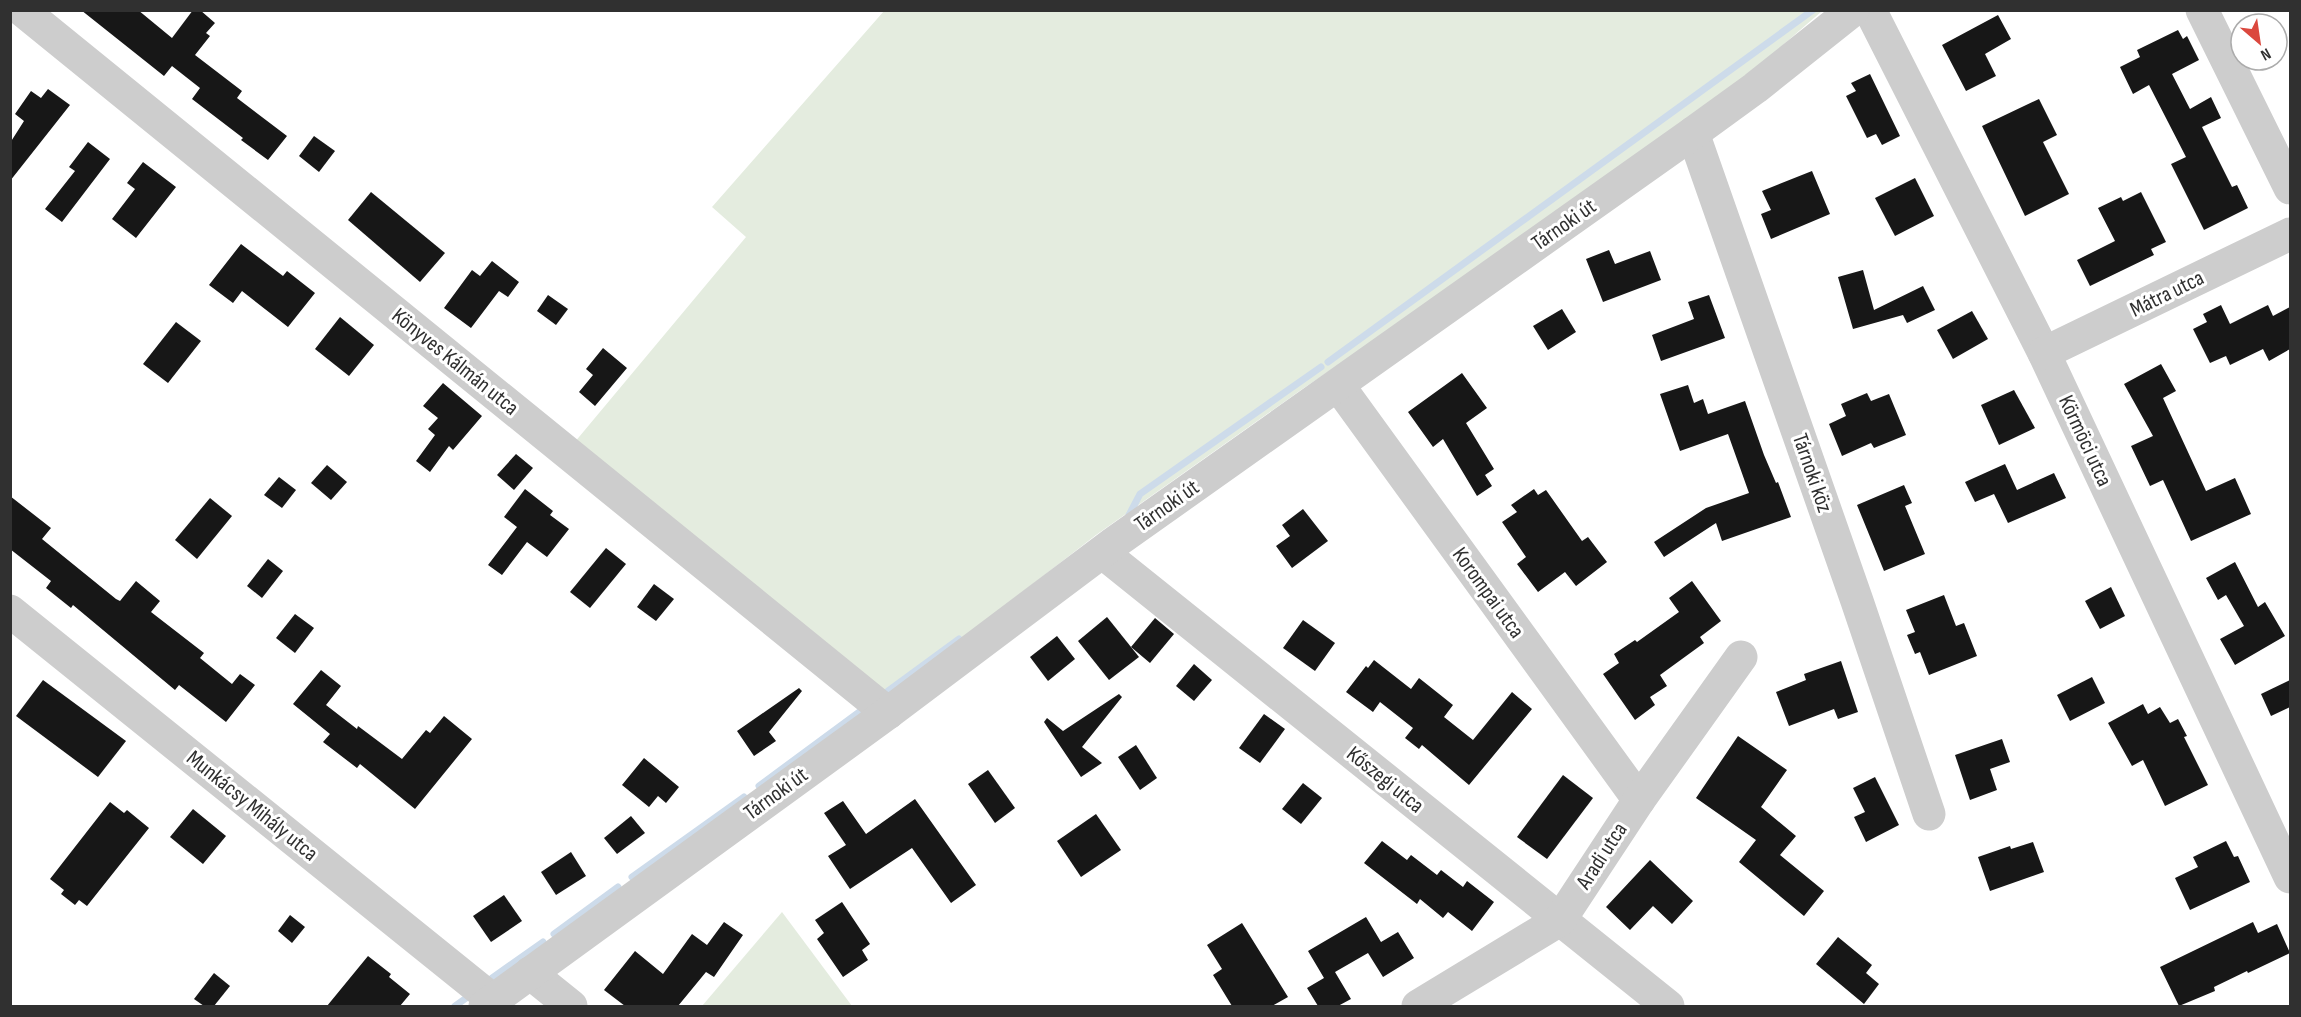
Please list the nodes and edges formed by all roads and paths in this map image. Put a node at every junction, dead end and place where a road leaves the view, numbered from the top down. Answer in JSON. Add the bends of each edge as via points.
{"nodes":[{"id":1,"x":22,"y":10,"type":"edge"},
{"id":2,"x":1853,"y":10,"type":"edge"},
{"id":3,"x":1870,"y":10,"type":"edge"},
{"id":4,"x":2202,"y":10,"type":"edge"},
{"id":5,"x":1693,"y":133,"type":"junction"},
{"id":6,"x":2290,"y":188,"type":"edge"},
{"id":7,"x":2290,"y":234,"type":"edge"},
{"id":8,"x":2044,"y":353,"type":"junction"},
{"id":9,"x":1338,"y":385,"type":"junction"},
{"id":10,"x":1103,"y":553,"type":"junction"},
{"id":11,"x":10,"y":611,"type":"edge"},
{"id":12,"x":1741,"y":657,"type":"dead end"},
{"id":13,"x":888,"y":713,"type":"junction"},
{"id":14,"x":1639,"y":800,"type":"junction"},
{"id":15,"x":1929,"y":814,"type":"dead end"},
{"id":16,"x":2287,"y":859,"type":"edge"},
{"id":17,"x":1560,"y":921,"type":"junction"},
{"id":18,"x":530,"y":973,"type":"junction"},
{"id":19,"x":489,"y":1003,"type":"edge"},
{"id":20,"x":571,"y":1006,"type":"edge"},
{"id":21,"x":1418,"y":1006,"type":"edge"},
{"id":22,"x":1668,"y":1006,"type":"edge"}],
"edges":[{"from":1,"to":13,"type":"street","name":"Könyves Kálmán utca"},
{"from":2,"to":5,"type":"street","name":"Tárnoki út"},
{"from":3,"to":8,"type":"street","name":"Körmöci utca"},
{"from":4,"to":6,"type":"street"},
{"from":5,"to":9,"type":"street","name":"Tárnoki út"},
{"from":5,"to":15,"type":"street","name":"Tárnoki köz"},
{"from":7,"to":8,"type":"street","name":"Mátra utca"},
{"from":8,"to":16,"type":"street","name":"Körmöci utca"},
{"from":9,"to":10,"type":"street","name":"Tárnoki út"},
{"from":9,"to":14,"type":"street","name":"Korompai utca"},
{"from":10,"to":13,"type":"street","name":"Tárnoki út"},
{"from":10,"to":17,"type":"street","name":"Kőszegi utca"},
{"from":11,"to":19,"type":"street","name":"Munkácsy Mihály utca"},
{"from":12,"to":14,"type":"street","name":"Aradi utca"},
{"from":13,"to":18,"type":"street","name":"Tárnoki út"},
{"from":14,"to":17,"type":"street","name":"Aradi utca"},
{"from":17,"to":21,"type":"street","name":"Aradi utca"},
{"from":17,"to":22,"type":"street","name":"Kőszegi utca"},
{"from":18,"to":19,"type":"street","name":"Tárnoki út"},
{"from":18,"to":20,"type":"street"}]}
